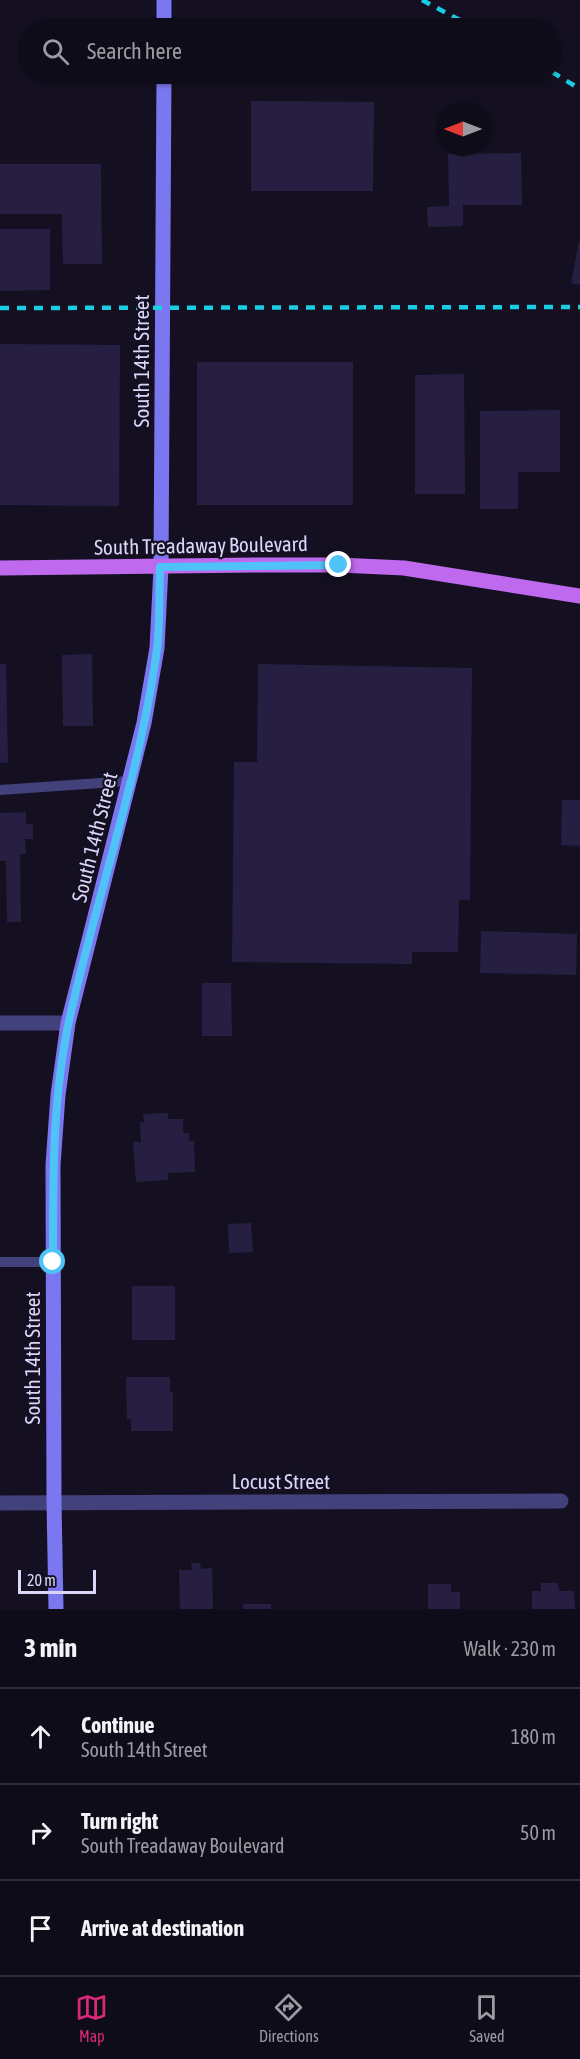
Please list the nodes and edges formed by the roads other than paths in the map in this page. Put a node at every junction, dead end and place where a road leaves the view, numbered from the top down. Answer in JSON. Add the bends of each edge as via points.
{"nodes":[{"id":1,"x":164,"y":0,"type":"edge"},
{"id":2,"x":164,"y":18,"type":"edge"},
{"id":3,"x":164,"y":84,"type":"edge"},
{"id":4,"x":160,"y":567,"type":"junction"},
{"id":5,"x":0,"y":568,"type":"edge"},
{"id":6,"x":580,"y":596,"type":"edge"},
{"id":7,"x":129,"y":781,"type":"junction"},
{"id":8,"x":0,"y":790,"type":"edge"},
{"id":9,"x":0,"y":1023,"type":"edge"},
{"id":10,"x":68,"y":1023,"type":"junction"},
{"id":11,"x":0,"y":1262,"type":"edge"},
{"id":12,"x":53,"y":1262,"type":"junction"},
{"id":13,"x":561,"y":1501,"type":"dead end"},
{"id":14,"x":54,"y":1502,"type":"junction"},
{"id":15,"x":0,"y":1503,"type":"edge"},
{"id":16,"x":56,"y":1609,"type":"edge"}],
"edges":[{"from":1,"to":2,"type":"main road"},
{"from":3,"to":4,"type":"main road","name":"South 14th Street"},
{"from":4,"to":5,"type":"main road","name":"South Treadaway Boulevard"},
{"from":4,"to":6,"type":"main road","name":"South Treadaway Boulevard","via":[[404,568]]},
{"from":4,"to":7,"type":"main road","name":"South 14th Street","via":[[157,648]]},
{"from":7,"to":8,"type":"lane"},
{"from":7,"to":10,"type":"main road","name":"South 14th Street"},
{"from":9,"to":10,"type":"street"},
{"from":10,"to":12,"type":"main road","name":"South 14th Street","via":[[57,1095]]},
{"from":11,"to":12,"type":"lane"},
{"from":12,"to":14,"type":"main road","name":"South 14th Street"},
{"from":13,"to":14,"type":"street","name":"Locust Street"},
{"from":14,"to":15,"type":"street","name":"Locust Street"},
{"from":14,"to":16,"type":"main road","name":"South 14th Street"}]}
